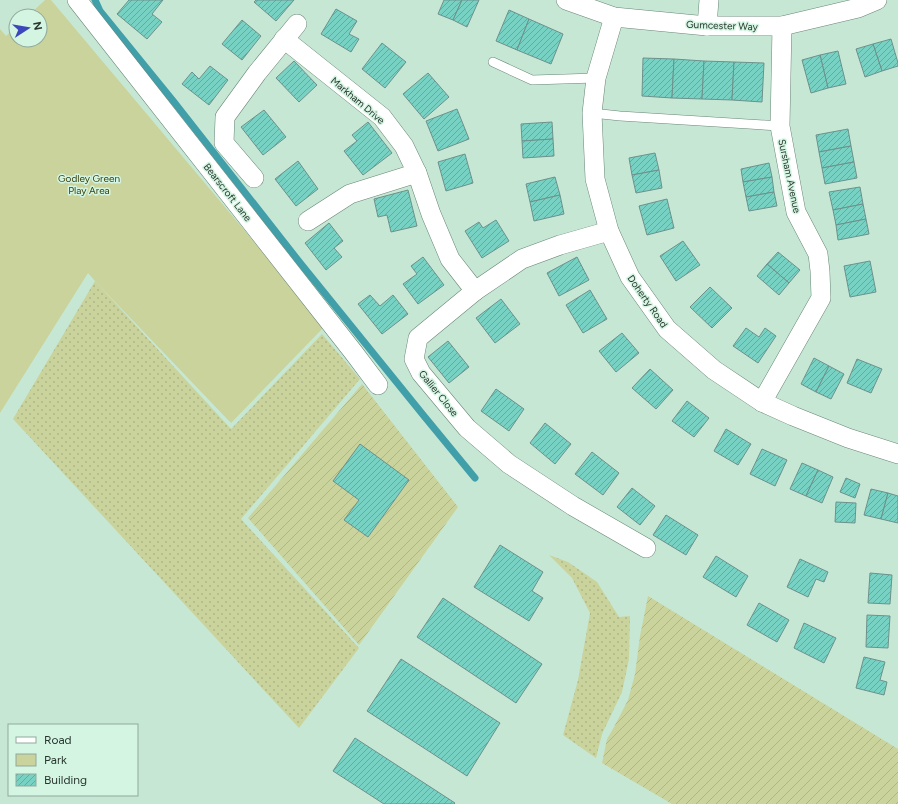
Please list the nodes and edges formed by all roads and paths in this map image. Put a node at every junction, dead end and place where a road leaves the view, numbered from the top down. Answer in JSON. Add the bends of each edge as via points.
{"nodes":[{"id":1,"x":77,"y":0,"type":"edge"},
{"id":2,"x":566,"y":0,"type":"edge"},
{"id":3,"x":709,"y":0,"type":"edge"},
{"id":4,"x":877,"y":0,"type":"edge"},
{"id":5,"x":614,"y":17,"type":"junction"},
{"id":6,"x":297,"y":24,"type":"dead end"},
{"id":7,"x":707,"y":26,"type":"junction"},
{"id":8,"x":782,"y":26,"type":"junction"},
{"id":9,"x":284,"y":39,"type":"junction"},
{"id":10,"x":493,"y":62,"type":"dead end"},
{"id":11,"x":596,"y":78,"type":"junction"},
{"id":12,"x":592,"y":113,"type":"junction"},
{"id":13,"x":780,"y":126,"type":"junction"},
{"id":14,"x":417,"y":173,"type":"junction"},
{"id":15,"x":254,"y":178,"type":"dead end"},
{"id":16,"x":308,"y":221,"type":"dead end"},
{"id":17,"x":609,"y":231,"type":"junction"},
{"id":18,"x":475,"y":291,"type":"junction"},
{"id":19,"x":378,"y":386,"type":"dead end"},
{"id":20,"x":762,"y":402,"type":"junction"},
{"id":21,"x":898,"y":454,"type":"edge"},
{"id":22,"x":646,"y":548,"type":"dead end"}],
"edges":[{"from":1,"to":19,"type":"street","name":"Bearscroft Lane"},
{"from":2,"to":5,"type":"street","name":"Gumcester Way"},
{"from":3,"to":7,"type":"street"},
{"from":4,"to":8,"type":"street","name":"Gumcester Way","via":[[858,8]]},
{"from":5,"to":7,"type":"street","name":"Gumcester Way"},
{"from":5,"to":11,"type":"street","name":"Doherty Road"},
{"from":6,"to":9,"type":"street"},
{"from":7,"to":8,"type":"street","name":"Gumcester Way"},
{"from":8,"to":13,"type":"street","name":"Sursham Avenue"},
{"from":9,"to":14,"type":"street","name":"Markham Drive","via":[[382,117],[404,146]]},
{"from":9,"to":15,"type":"street","via":[[225,117],[224,143]]},
{"from":10,"to":11,"type":"lane","via":[[532,80]]},
{"from":11,"to":12,"type":"street","name":"Doherty Road"},
{"from":12,"to":13,"type":"lane"},
{"from":12,"to":17,"type":"street","name":"Doherty Road","via":[[595,179]]},
{"from":13,"to":20,"type":"street","name":"Sursham Avenue","via":[[796,212],[818,254],[821,298]]},
{"from":14,"to":16,"type":"street","via":[[350,194]]},
{"from":14,"to":18,"type":"street","name":"Markham Drive","via":[[430,214],[450,259]]},
{"from":17,"to":18,"type":"street","name":"Gallier Close","via":[[522,259]]},
{"from":17,"to":20,"type":"street","name":"Doherty Road","via":[[630,277],[667,329],[714,370]]},
{"from":18,"to":22,"type":"street","name":"Gallier Close","via":[[418,338],[414,359],[421,373],[467,428],[509,464],[573,506]]},
{"from":20,"to":21,"type":"street","name":"Doherty Road","via":[[848,438]]}]}
